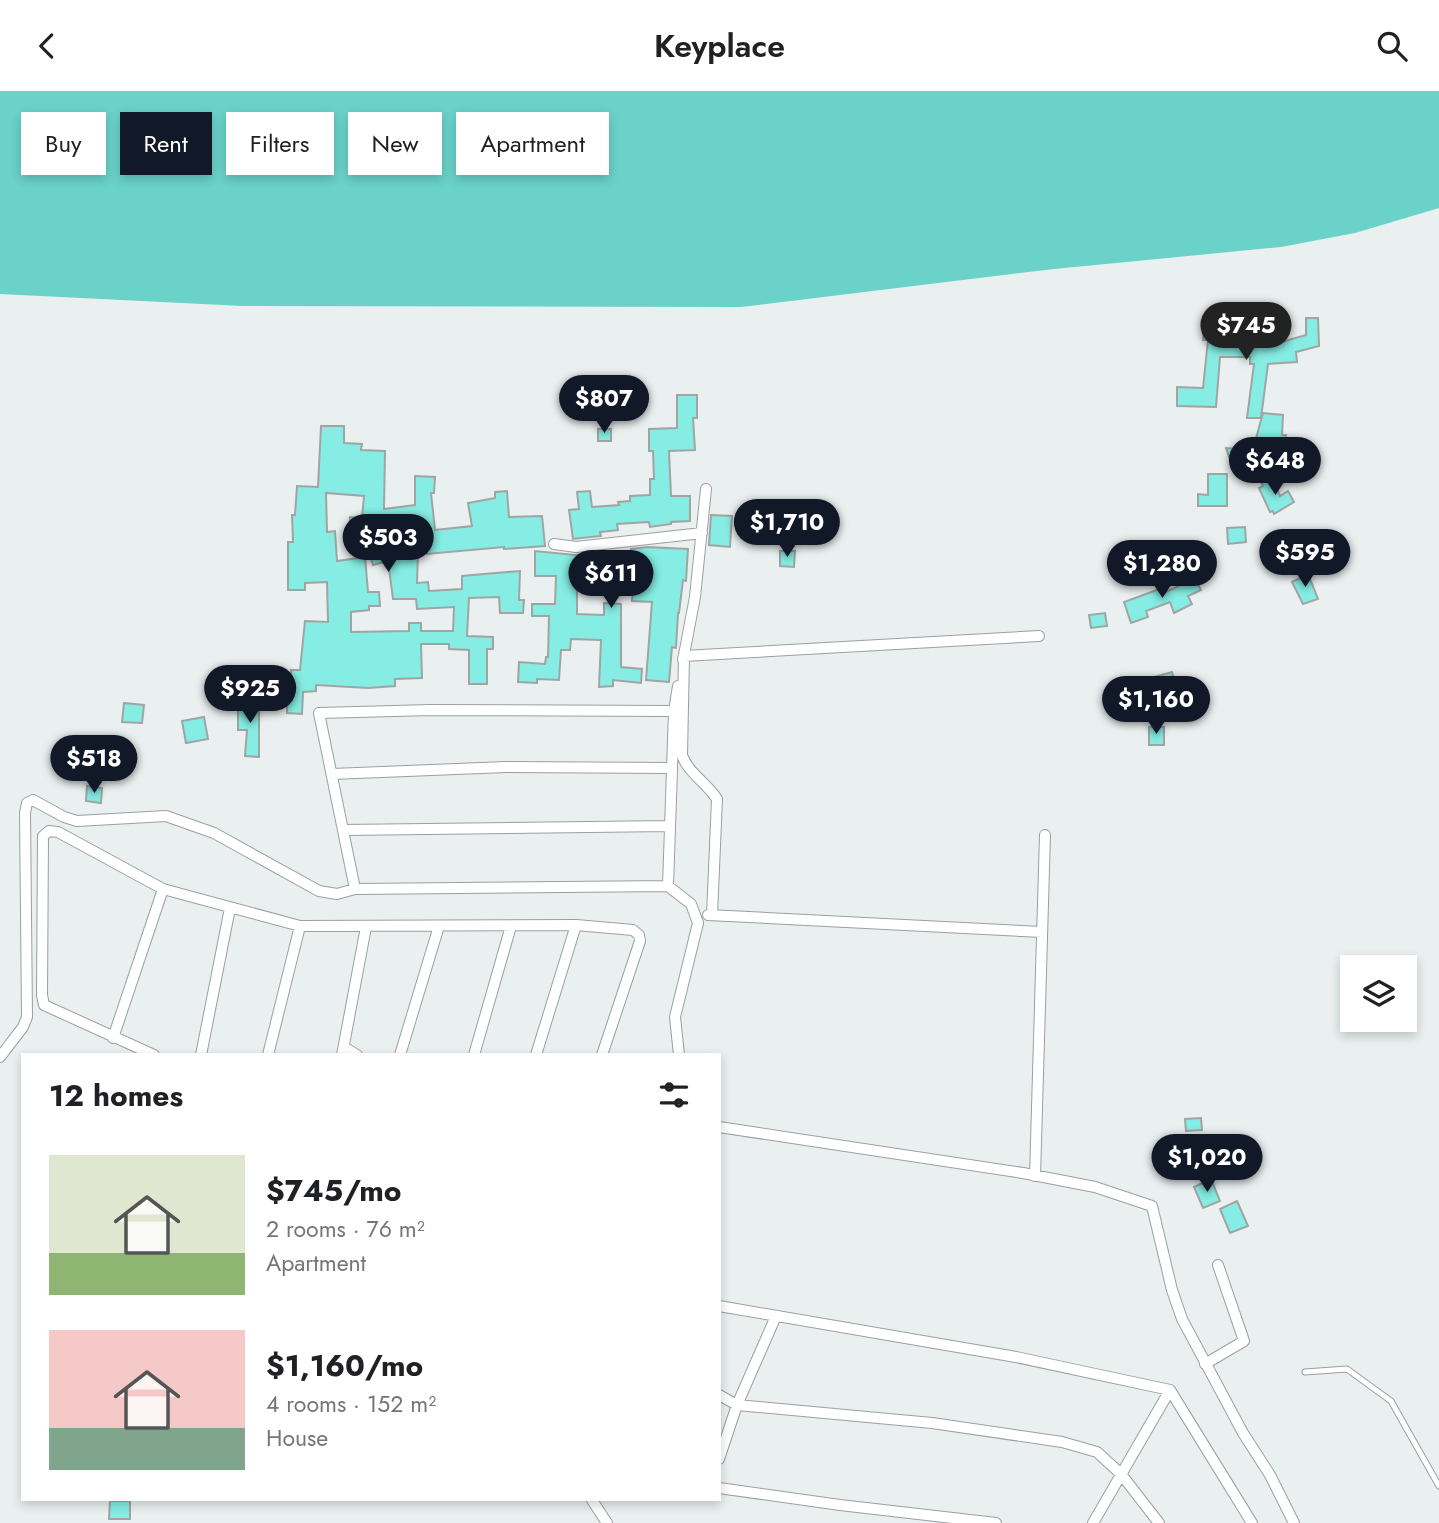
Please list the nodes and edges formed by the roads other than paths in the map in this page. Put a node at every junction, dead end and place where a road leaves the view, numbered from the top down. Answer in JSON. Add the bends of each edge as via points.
{"nodes":[{"id":1,"x":706,"y":489,"type":"dead end"},
{"id":2,"x":702,"y":533,"type":"junction"},
{"id":3,"x":554,"y":544,"type":"dead end"},
{"id":4,"x":1038,"y":636,"type":"dead end"},
{"id":5,"x":684,"y":656,"type":"junction"},
{"id":6,"x":674,"y":711,"type":"junction"},
{"id":7,"x":671,"y":768,"type":"junction"},
{"id":8,"x":332,"y":774,"type":"junction"},
{"id":9,"x":669,"y":826,"type":"junction"},
{"id":10,"x":343,"y":830,"type":"junction"},
{"id":11,"x":1045,"y":835,"type":"dead end"},
{"id":12,"x":668,"y":886,"type":"junction"},
{"id":13,"x":163,"y":889,"type":"junction"},
{"id":14,"x":355,"y":889,"type":"junction"},
{"id":15,"x":230,"y":908,"type":"junction"},
{"id":16,"x":695,"y":915,"type":"junction"},
{"id":17,"x":712,"y":915,"type":"junction"},
{"id":18,"x":576,"y":925,"type":"junction"},
{"id":19,"x":300,"y":926,"type":"junction"},
{"id":20,"x":439,"y":926,"type":"junction"},
{"id":21,"x":511,"y":926,"type":"junction"},
{"id":22,"x":366,"y":927,"type":"junction"},
{"id":23,"x":1042,"y":932,"type":"junction"},
{"id":24,"x":113,"y":1038,"type":"junction"},
{"id":25,"x":343,"y":1051,"type":"edge"},
{"id":26,"x":149,"y":1053,"type":"edge"},
{"id":27,"x":201,"y":1053,"type":"edge"},
{"id":28,"x":268,"y":1053,"type":"edge"},
{"id":29,"x":401,"y":1053,"type":"edge"},
{"id":30,"x":475,"y":1053,"type":"edge"},
{"id":31,"x":537,"y":1053,"type":"edge"},
{"id":32,"x":603,"y":1053,"type":"edge"},
{"id":33,"x":678,"y":1053,"type":"edge"},
{"id":34,"x":0,"y":1057,"type":"edge"},
{"id":35,"x":721,"y":1127,"type":"edge"},
{"id":36,"x":1035,"y":1176,"type":"junction"},
{"id":37,"x":1218,"y":1265,"type":"dead end"},
{"id":38,"x":721,"y":1306,"type":"edge"},
{"id":39,"x":776,"y":1316,"type":"junction"},
{"id":40,"x":1205,"y":1364,"type":"junction"},
{"id":41,"x":1305,"y":1372,"type":"dead end"},
{"id":42,"x":1170,"y":1390,"type":"junction"},
{"id":43,"x":721,"y":1396,"type":"edge"},
{"id":44,"x":737,"y":1405,"type":"junction"},
{"id":45,"x":721,"y":1453,"type":"edge"},
{"id":46,"x":1121,"y":1474,"type":"junction"},
{"id":47,"x":1439,"y":1486,"type":"edge"},
{"id":48,"x":721,"y":1488,"type":"edge"},
{"id":49,"x":593,"y":1501,"type":"edge"},
{"id":50,"x":607,"y":1523,"type":"edge"},
{"id":51,"x":996,"y":1523,"type":"edge"},
{"id":52,"x":1093,"y":1523,"type":"edge"},
{"id":53,"x":1160,"y":1523,"type":"edge"},
{"id":54,"x":1252,"y":1523,"type":"edge"},
{"id":55,"x":1294,"y":1523,"type":"edge"}],
"edges":[{"from":1,"to":2,"type":"street"},
{"from":2,"to":3,"type":"street","via":[[576,547]]},
{"from":2,"to":5,"type":"street"},
{"from":4,"to":5,"type":"street"},
{"from":5,"to":6,"type":"street"},
{"from":5,"to":17,"type":"street","via":[[682,755],[685,765],[717,799]]},
{"from":6,"to":7,"type":"street"},
{"from":6,"to":8,"type":"street","via":[[319,713]]},
{"from":7,"to":8,"type":"street","via":[[506,767]]},
{"from":7,"to":9,"type":"street"},
{"from":8,"to":10,"type":"street"},
{"from":9,"to":10,"type":"street"},
{"from":9,"to":12,"type":"street"},
{"from":10,"to":14,"type":"street"},
{"from":11,"to":23,"type":"street"},
{"from":12,"to":14,"type":"street"},
{"from":12,"to":16,"type":"street","via":[[691,904]]},
{"from":13,"to":15,"type":"street"},
{"from":13,"to":24,"type":"street"},
{"from":13,"to":24,"type":"street","via":[[58,832],[43,836],[44,1005]]},
{"from":14,"to":34,"type":"street","via":[[337,894],[319,891],[214,834],[166,816],[77,821],[33,800],[27,803],[25,813],[27,1017]]},
{"from":15,"to":19,"type":"street"},
{"from":15,"to":27,"type":"street"},
{"from":16,"to":17,"type":"street"},
{"from":16,"to":33,"type":"street","via":[[698,923],[675,1017]]},
{"from":17,"to":23,"type":"street"},
{"from":18,"to":21,"type":"street"},
{"from":18,"to":31,"type":"street"},
{"from":18,"to":32,"type":"street","via":[[626,929],[639,935]]},
{"from":19,"to":22,"type":"street"},
{"from":19,"to":28,"type":"street"},
{"from":20,"to":21,"type":"street"},
{"from":20,"to":22,"type":"street"},
{"from":20,"to":29,"type":"street"},
{"from":21,"to":30,"type":"street"},
{"from":22,"to":25,"type":"street"},
{"from":23,"to":36,"type":"street"},
{"from":24,"to":26,"type":"street"},
{"from":35,"to":36,"type":"street"},
{"from":36,"to":40,"type":"street","via":[[1095,1187],[1152,1206],[1172,1290]]},
{"from":37,"to":40,"type":"street","via":[[1244,1341]]},
{"from":38,"to":39,"type":"street"},
{"from":39,"to":42,"type":"street"},
{"from":39,"to":44,"type":"street"},
{"from":40,"to":55,"type":"street"},
{"from":41,"to":47,"type":"lane","via":[[1347,1369],[1391,1401]]},
{"from":42,"to":46,"type":"street"},
{"from":42,"to":54,"type":"street"},
{"from":43,"to":44,"type":"street"},
{"from":44,"to":45,"type":"street"},
{"from":44,"to":46,"type":"street","via":[[932,1423],[1062,1442],[1097,1452]]},
{"from":46,"to":52,"type":"street"},
{"from":46,"to":53,"type":"street"},
{"from":48,"to":51,"type":"street"},
{"from":49,"to":50,"type":"street"}]}
